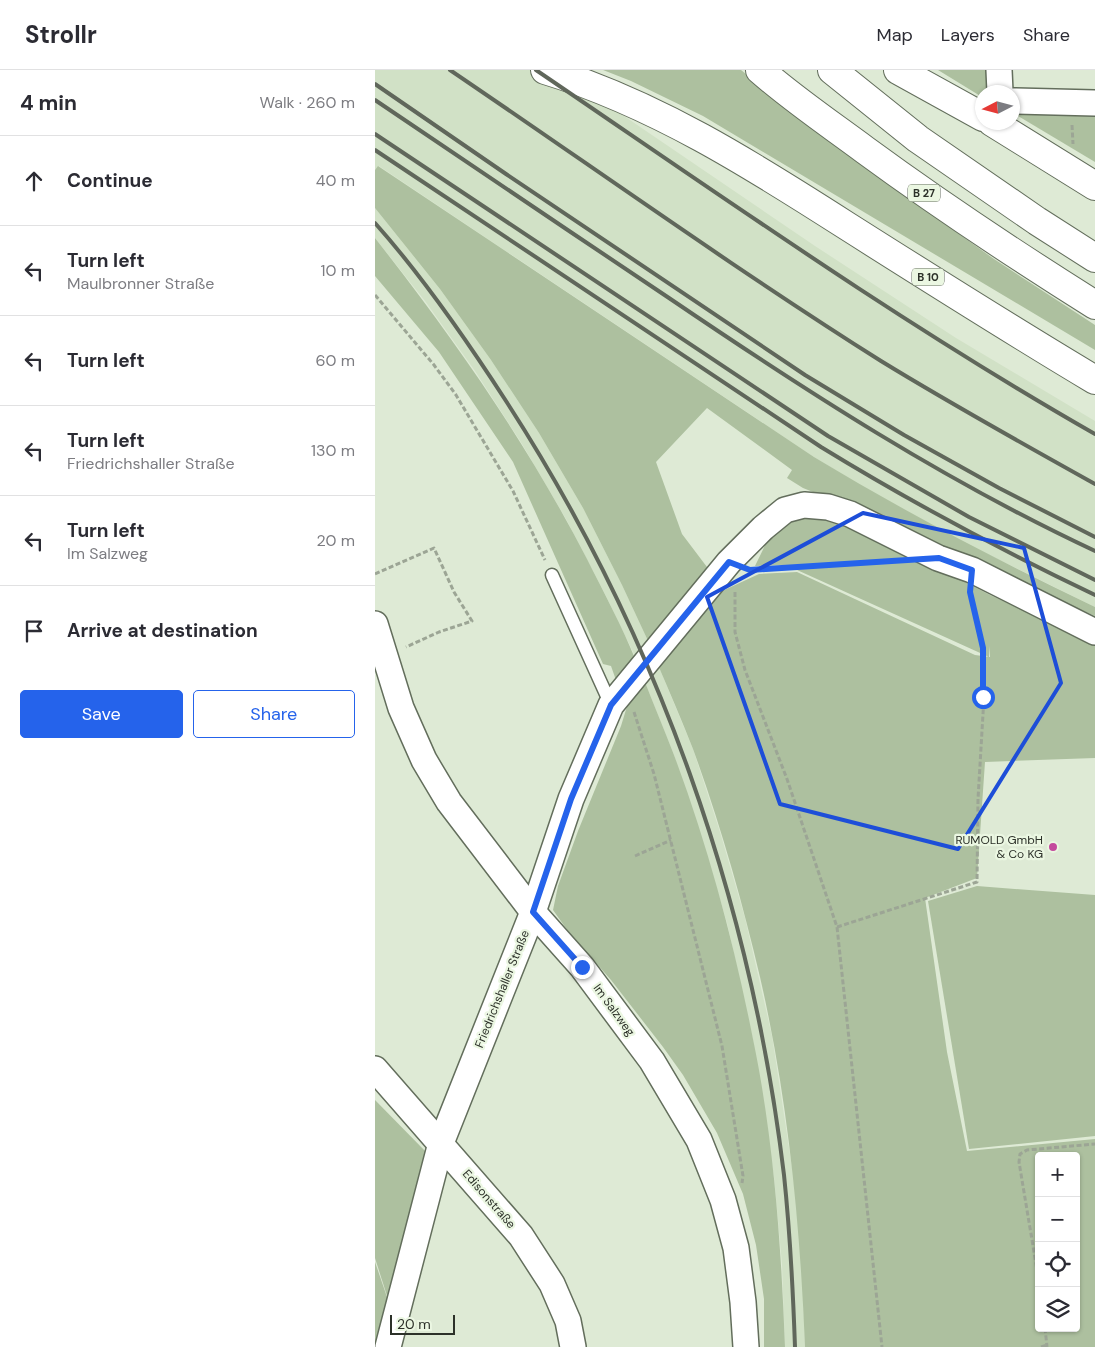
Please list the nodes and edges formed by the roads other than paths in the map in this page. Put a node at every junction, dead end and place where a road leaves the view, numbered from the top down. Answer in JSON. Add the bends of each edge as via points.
{"nodes":[{"id":1,"x":545,"y":70,"type":"edge"},
{"id":2,"x":760,"y":70,"type":"edge"},
{"id":3,"x":832,"y":70,"type":"edge"},
{"id":4,"x":898,"y":70,"type":"edge"},
{"id":5,"x":999,"y":70,"type":"edge"},
{"id":6,"x":1000,"y":85,"type":"edge"},
{"id":7,"x":1020,"y":101,"type":"edge"},
{"id":8,"x":1095,"y":103,"type":"edge"},
{"id":9,"x":975,"y":113,"type":"edge"},
{"id":10,"x":1005,"y":130,"type":"edge"},
{"id":11,"x":1095,"y":186,"type":"edge"},
{"id":12,"x":1095,"y":258,"type":"edge"},
{"id":13,"x":1095,"y":305,"type":"edge"},
{"id":14,"x":1095,"y":380,"type":"edge"},
{"id":15,"x":552,"y":575,"type":"road end"},
{"id":16,"x":375,"y":624,"type":"edge"},
{"id":17,"x":1095,"y":632,"type":"edge"},
{"id":18,"x":618,"y":696,"type":"junction"},
{"id":19,"x":533,"y":912,"type":"junction"},
{"id":20,"x":375,"y":1070,"type":"edge"},
{"id":21,"x":441,"y":1143,"type":"junction"},
{"id":22,"x":388,"y":1347,"type":"edge"},
{"id":23,"x":573,"y":1347,"type":"edge"},
{"id":24,"x":747,"y":1347,"type":"edge"}],
"edges":[{"from":1,"to":14,"type":"highway","number":"B 10","via":[[625,99],[694,133],[763,172]]},
{"from":2,"to":13,"type":"highway","number":"B 27","via":[[924,193]]},
{"from":3,"to":12,"type":"highway","via":[[918,140]]},
{"from":4,"to":9,"type":"highway"},
{"from":5,"to":6,"type":"street"},
{"from":7,"to":8,"type":"street"},
{"from":10,"to":11,"type":"highway"},
{"from":15,"to":18,"type":"lane"},
{"from":16,"to":19,"type":"street","name":"Im Salzweg","via":[[401,708],[425,760],[449,802]]},
{"from":17,"to":18,"type":"street","name":"Friedrichshaller Straße","via":[[850,514],[829,507],[804,505],[785,510],[729,562]]},
{"from":18,"to":19,"type":"street","name":"Friedrichshaller Straße","via":[[571,799]]},
{"from":19,"to":21,"type":"street","name":"Friedrichshaller Straße"},
{"from":19,"to":24,"type":"street","name":"Im Salzweg","via":[[582,967],[652,1062],[699,1140],[723,1200],[736,1248]]},
{"from":20,"to":21,"type":"street","name":"Edisonstraße"},
{"from":21,"to":22,"type":"street","name":"Friedrichshaller Straße"},
{"from":21,"to":23,"type":"street","name":"Edisonstraße","via":[[521,1236],[552,1284],[568,1321]]}]}
